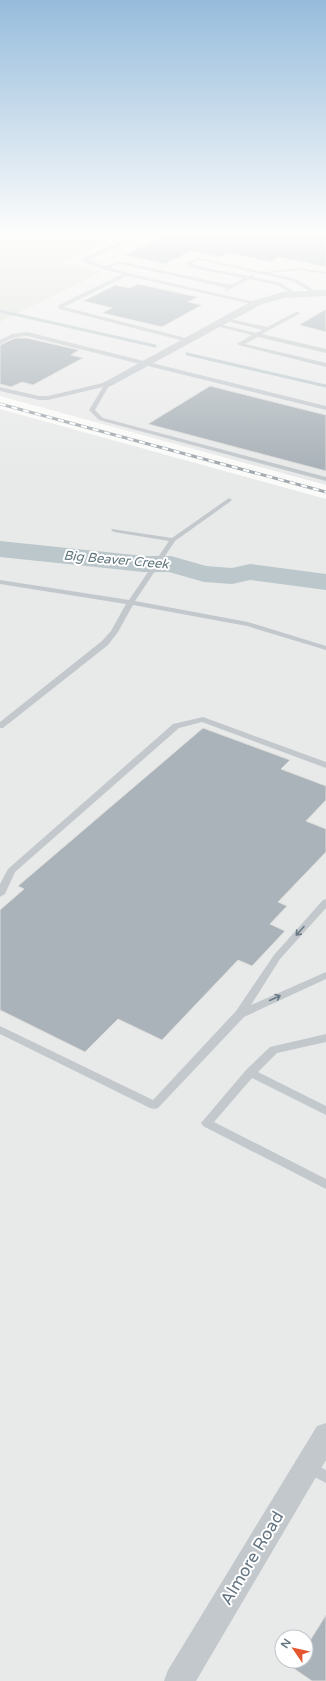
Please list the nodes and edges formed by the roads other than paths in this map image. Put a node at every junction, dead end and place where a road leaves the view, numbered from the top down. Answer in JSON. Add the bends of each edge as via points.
{"nodes":[{"id":1,"x":71,"y":310,"type":"edge"},
{"id":2,"x":243,"y":310,"type":"edge"},
{"id":3,"x":298,"y":313,"type":"dead end"},
{"id":4,"x":225,"y":320,"type":"junction"},
{"id":5,"x":215,"y":325,"type":"junction"},
{"id":6,"x":266,"y":329,"type":"junction"},
{"id":7,"x":256,"y":335,"type":"junction"},
{"id":8,"x":188,"y":340,"type":"junction"},
{"id":9,"x":0,"y":342,"type":"edge"},
{"id":10,"x":326,"y":351,"type":"edge"},
{"id":11,"x":146,"y":363,"type":"junction"},
{"id":12,"x":324,"y":363,"type":"edge"},
{"id":13,"x":107,"y":384,"type":"junction"},
{"id":14,"x":0,"y":389,"type":"edge"},
{"id":15,"x":326,"y":408,"type":"edge"},
{"id":16,"x":326,"y":479,"type":"edge"},
{"id":17,"x":229,"y":500,"type":"dead end"},
{"id":18,"x":114,"y":530,"type":"dead end"},
{"id":19,"x":173,"y":540,"type":"junction"},
{"id":20,"x":0,"y":582,"type":"edge"},
{"id":21,"x":130,"y":604,"type":"junction"},
{"id":22,"x":326,"y":648,"type":"edge"},
{"id":23,"x":0,"y":726,"type":"edge"},
{"id":24,"x":326,"y":765,"type":"edge"},
{"id":25,"x":0,"y":894,"type":"edge"},
{"id":26,"x":326,"y":902,"type":"edge"},
{"id":27,"x":326,"y":975,"type":"edge"},
{"id":28,"x":240,"y":1014,"type":"junction"},
{"id":29,"x":0,"y":1030,"type":"edge"},
{"id":30,"x":326,"y":1038,"type":"edge"},
{"id":31,"x":250,"y":1073,"type":"junction"},
{"id":32,"x":326,"y":1111,"type":"edge"},
{"id":33,"x":326,"y":1184,"type":"edge"},
{"id":34,"x":326,"y":1435,"type":"edge"},
{"id":35,"x":316,"y":1472,"type":"edge"},
{"id":36,"x":179,"y":1681,"type":"edge"}],
"edges":[{"from":1,"to":8,"type":"lane"},
{"from":2,"to":4,"type":"street"},
{"from":3,"to":6,"type":"lane"},
{"from":4,"to":5,"type":"street"},
{"from":4,"to":6,"type":"lane"},
{"from":5,"to":7,"type":"lane"},
{"from":5,"to":8,"type":"street"},
{"from":6,"to":7,"type":"lane"},
{"from":7,"to":10,"type":"lane"},
{"from":7,"to":12,"type":"lane","via":[[240,344]]},
{"from":8,"to":11,"type":"street"},
{"from":9,"to":11,"type":"lane","via":[[14,335],[27,334]]},
{"from":11,"to":13,"type":"street"},
{"from":11,"to":15,"type":"lane"},
{"from":13,"to":14,"type":"lane","via":[[48,398]]},
{"from":13,"to":16,"type":"lane","via":[[92,410],[101,419]]},
{"from":17,"to":19,"type":"lane"},
{"from":18,"to":19,"type":"lane"},
{"from":19,"to":21,"type":"lane"},
{"from":20,"to":21,"type":"lane"},
{"from":21,"to":22,"type":"lane","via":[[248,624]]},
{"from":21,"to":23,"type":"lane","via":[[114,632],[95,653]]},
{"from":24,"to":25,"type":"lane","via":[[203,719],[176,726],[11,871]]},
{"from":26,"to":28,"type":"lane","one_way":true,"via":[[277,957]]},
{"from":28,"to":27,"type":"lane","one_way":true},
{"from":28,"to":29,"type":"lane","via":[[154,1105]]},
{"from":30,"to":31,"type":"lane","via":[[274,1050]]},
{"from":31,"to":32,"type":"lane"},
{"from":31,"to":33,"type":"lane","via":[[206,1123]]},
{"from":34,"to":35,"type":"street","name":"Almore Road"},
{"from":35,"to":36,"type":"street","name":"Almore Road"}]}
